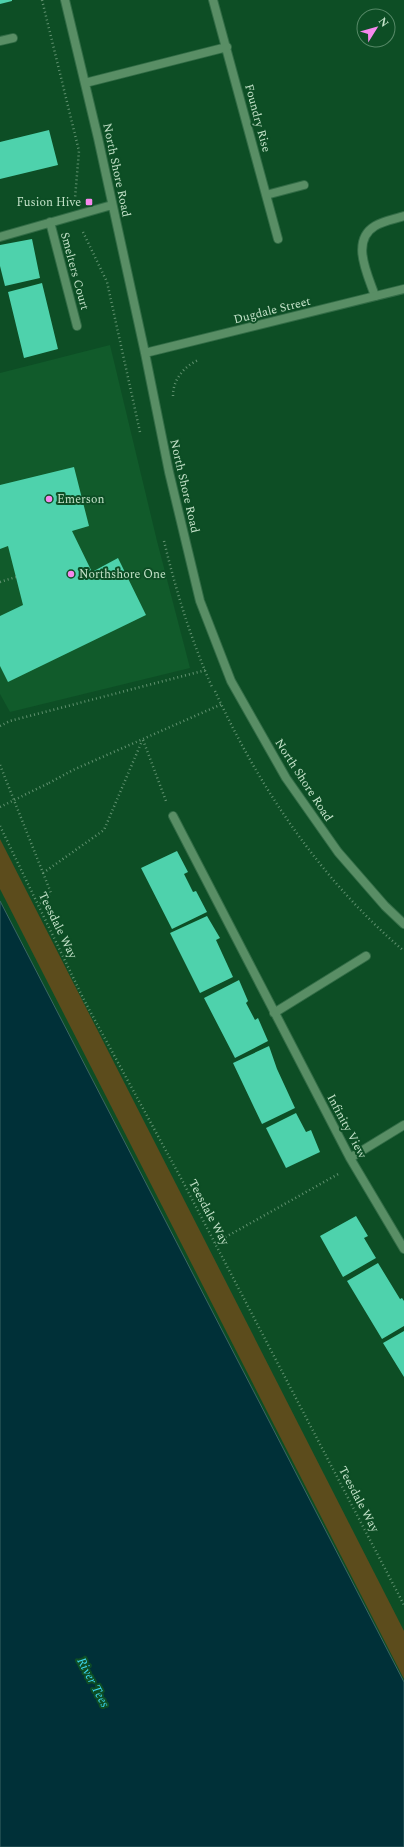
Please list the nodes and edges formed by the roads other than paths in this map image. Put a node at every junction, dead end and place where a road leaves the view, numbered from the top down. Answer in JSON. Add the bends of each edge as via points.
{"nodes":[{"id":1,"x":65,"y":0,"type":"edge"},
{"id":2,"x":213,"y":0,"type":"edge"},
{"id":3,"x":13,"y":38,"type":"dead end"},
{"id":4,"x":0,"y":41,"type":"edge"},
{"id":5,"x":227,"y":47,"type":"junction"},
{"id":6,"x":85,"y":83,"type":"junction"},
{"id":7,"x":304,"y":185,"type":"dead end"},
{"id":8,"x":266,"y":195,"type":"junction"},
{"id":9,"x":112,"y":205,"type":"junction"},
{"id":10,"x":404,"y":216,"type":"edge"},
{"id":11,"x":50,"y":222,"type":"junction"},
{"id":12,"x":0,"y":237,"type":"edge"},
{"id":13,"x":278,"y":239,"type":"dead end"},
{"id":14,"x":404,"y":289,"type":"edge"},
{"id":15,"x":375,"y":296,"type":"junction"},
{"id":16,"x":77,"y":326,"type":"dead end"},
{"id":17,"x":145,"y":353,"type":"junction"},
{"id":18,"x":173,"y":816,"type":"road end"},
{"id":19,"x":404,"y":924,"type":"edge"},
{"id":20,"x":366,"y":956,"type":"dead end"},
{"id":21,"x":274,"y":1013,"type":"junction"},
{"id":22,"x":404,"y":1125,"type":"edge"},
{"id":23,"x":350,"y":1158,"type":"junction"},
{"id":24,"x":404,"y":1248,"type":"edge"}],
"edges":[{"from":1,"to":6,"type":"street","name":"North Shore Road"},
{"from":2,"to":5,"type":"street","name":"Foundry Rise"},
{"from":3,"to":4,"type":"street"},
{"from":5,"to":6,"type":"street"},
{"from":5,"to":8,"type":"street","name":"Foundry Rise"},
{"from":6,"to":9,"type":"street","name":"North Shore Road"},
{"from":7,"to":8,"type":"street"},
{"from":8,"to":13,"type":"street","name":"Foundry Rise"},
{"from":9,"to":11,"type":"street","name":"Smelters Court"},
{"from":9,"to":17,"type":"street","name":"North Shore Road"},
{"from":10,"to":15,"type":"street","via":[[376,225],[366,232],[361,248]]},
{"from":11,"to":12,"type":"street","name":"Smelters Court"},
{"from":11,"to":16,"type":"street","name":"Smelters Court"},
{"from":14,"to":15,"type":"street","name":"Dugdale Street"},
{"from":15,"to":17,"type":"street","name":"Dugdale Street"},
{"from":17,"to":19,"type":"street","name":"North Shore Road","via":[[156,415],[200,601],[239,697],[286,778],[338,852]]},
{"from":18,"to":21,"type":"street","name":"Infinity View"},
{"from":20,"to":21,"type":"street"},
{"from":21,"to":23,"type":"street","name":"Infinity View"},
{"from":22,"to":23,"type":"street"},
{"from":23,"to":24,"type":"street","name":"Infinity View"}]}
